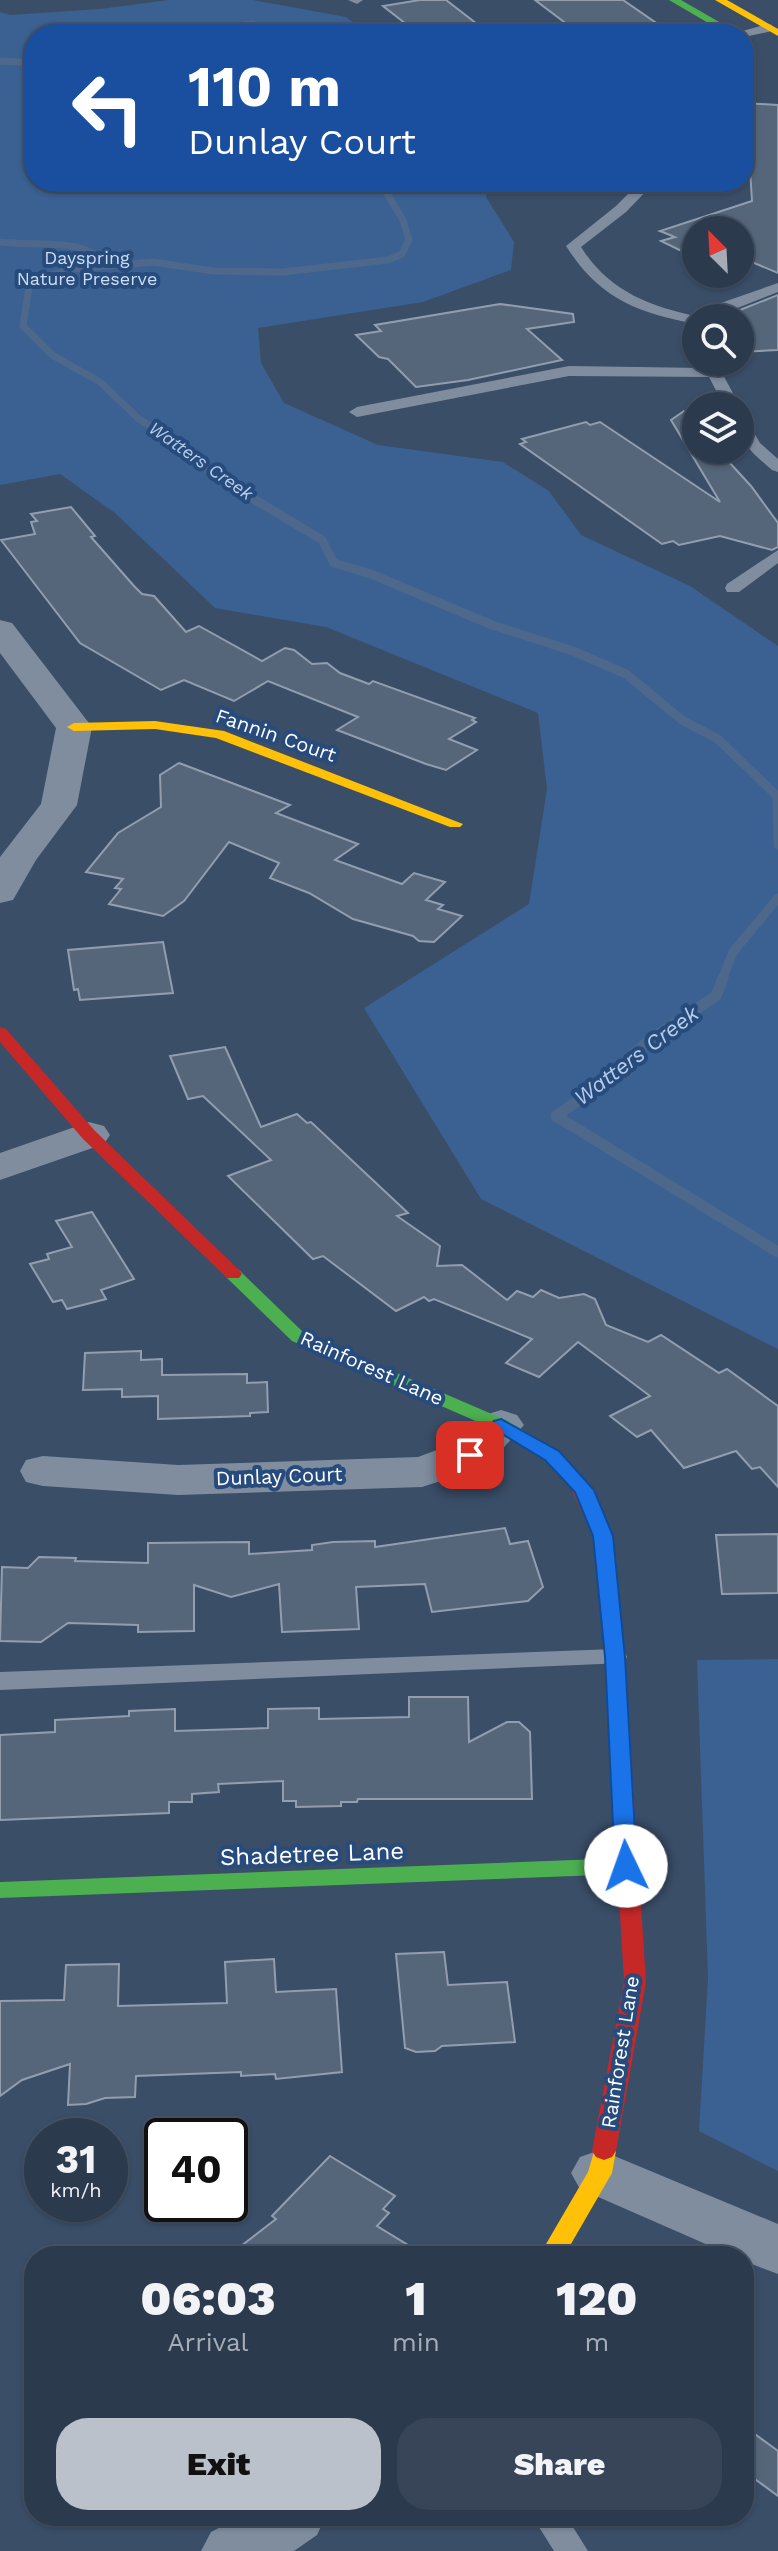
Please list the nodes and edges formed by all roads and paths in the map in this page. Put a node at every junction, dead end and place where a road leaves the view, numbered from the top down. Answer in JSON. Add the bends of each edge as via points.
{"nodes":[{"id":1,"x":674,"y":0,"type":"edge"},
{"id":2,"x":720,"y":0,"type":"edge"},
{"id":3,"x":718,"y":24,"type":"edge"},
{"id":4,"x":773,"y":31,"type":"edge"},
{"id":5,"x":754,"y":44,"type":"edge"},
{"id":6,"x":767,"y":50,"type":"dead end"},
{"id":7,"x":638,"y":192,"type":"edge"},
{"id":8,"x":778,"y":287,"type":"edge"},
{"id":9,"x":731,"y":304,"type":"edge"},
{"id":10,"x":682,"y":317,"type":"edge"},
{"id":11,"x":682,"y":368,"type":"edge"},
{"id":12,"x":357,"y":412,"type":"dead end"},
{"id":13,"x":754,"y":446,"type":"edge"},
{"id":14,"x":778,"y":467,"type":"edge"},
{"id":15,"x":778,"y":555,"type":"edge"},
{"id":16,"x":733,"y":588,"type":"dead end"},
{"id":17,"x":0,"y":630,"type":"edge"},
{"id":18,"x":74,"y":727,"type":"junction"},
{"id":19,"x":455,"y":824,"type":"dead end"},
{"id":20,"x":10,"y":854,"type":"edge"},
{"id":21,"x":0,"y":892,"type":"edge"},
{"id":22,"x":0,"y":1032,"type":"edge"},
{"id":23,"x":89,"y":1135,"type":"junction"},
{"id":24,"x":0,"y":1167,"type":"edge"},
{"id":25,"x":501,"y":1425,"type":"junction"},
{"id":26,"x":43,"y":1471,"type":"dead end"},
{"id":27,"x":615,"y":1657,"type":"junction"},
{"id":28,"x":0,"y":1681,"type":"edge"},
{"id":29,"x":626,"y":1866,"type":"junction"},
{"id":30,"x":0,"y":1890,"type":"edge"},
{"id":31,"x":600,"y":2173,"type":"junction"},
{"id":32,"x":557,"y":2246,"type":"edge"},
{"id":33,"x":778,"y":2250,"type":"edge"},
{"id":34,"x":277,"y":2526,"type":"edge"},
{"id":35,"x":555,"y":2526,"type":"edge"},
{"id":36,"x":233,"y":2551,"type":"edge"},
{"id":37,"x":572,"y":2551,"type":"edge"}],
"edges":[{"from":1,"to":3,"type":"street"},
{"from":2,"to":4,"type":"street"},
{"from":5,"to":6,"type":"street"},
{"from":7,"to":10,"type":"lane","via":[[573,246],[587,271],[606,287],[644,308]]},
{"from":8,"to":9,"type":"lane"},
{"from":11,"to":12,"type":"lane","via":[[569,371]]},
{"from":13,"to":14,"type":"lane"},
{"from":15,"to":16,"type":"lane"},
{"from":17,"to":18,"type":"street"},
{"from":18,"to":19,"type":"street","name":"Fannin Court","via":[[155,725],[219,734]]},
{"from":18,"to":20,"type":"street","via":[[59,805]]},
{"from":20,"to":21,"type":"street"},
{"from":22,"to":23,"type":"street","name":"Rainforest Lane"},
{"from":23,"to":24,"type":"street"},
{"from":23,"to":25,"type":"street","name":"Rainforest Lane","via":[[298,1337]]},
{"from":25,"to":26,"type":"street","name":"Dunlay Court","via":[[470,1455],[422,1472],[178,1480]]},
{"from":25,"to":27,"type":"street","name":"Rainforest Lane","via":[[552,1456],[584,1490],[603,1536]]},
{"from":27,"to":28,"type":"lane"},
{"from":27,"to":29,"type":"street","name":"Rainforest Lane"},
{"from":29,"to":30,"type":"street","name":"Shadetree Lane"},
{"from":29,"to":31,"type":"street","name":"Rainforest Lane","via":[[635,1982]]},
{"from":31,"to":32,"type":"street","name":"Rainforest Lane"},
{"from":31,"to":33,"type":"street"},
{"from":34,"to":36,"type":"street"},
{"from":35,"to":37,"type":"lane"}]}
